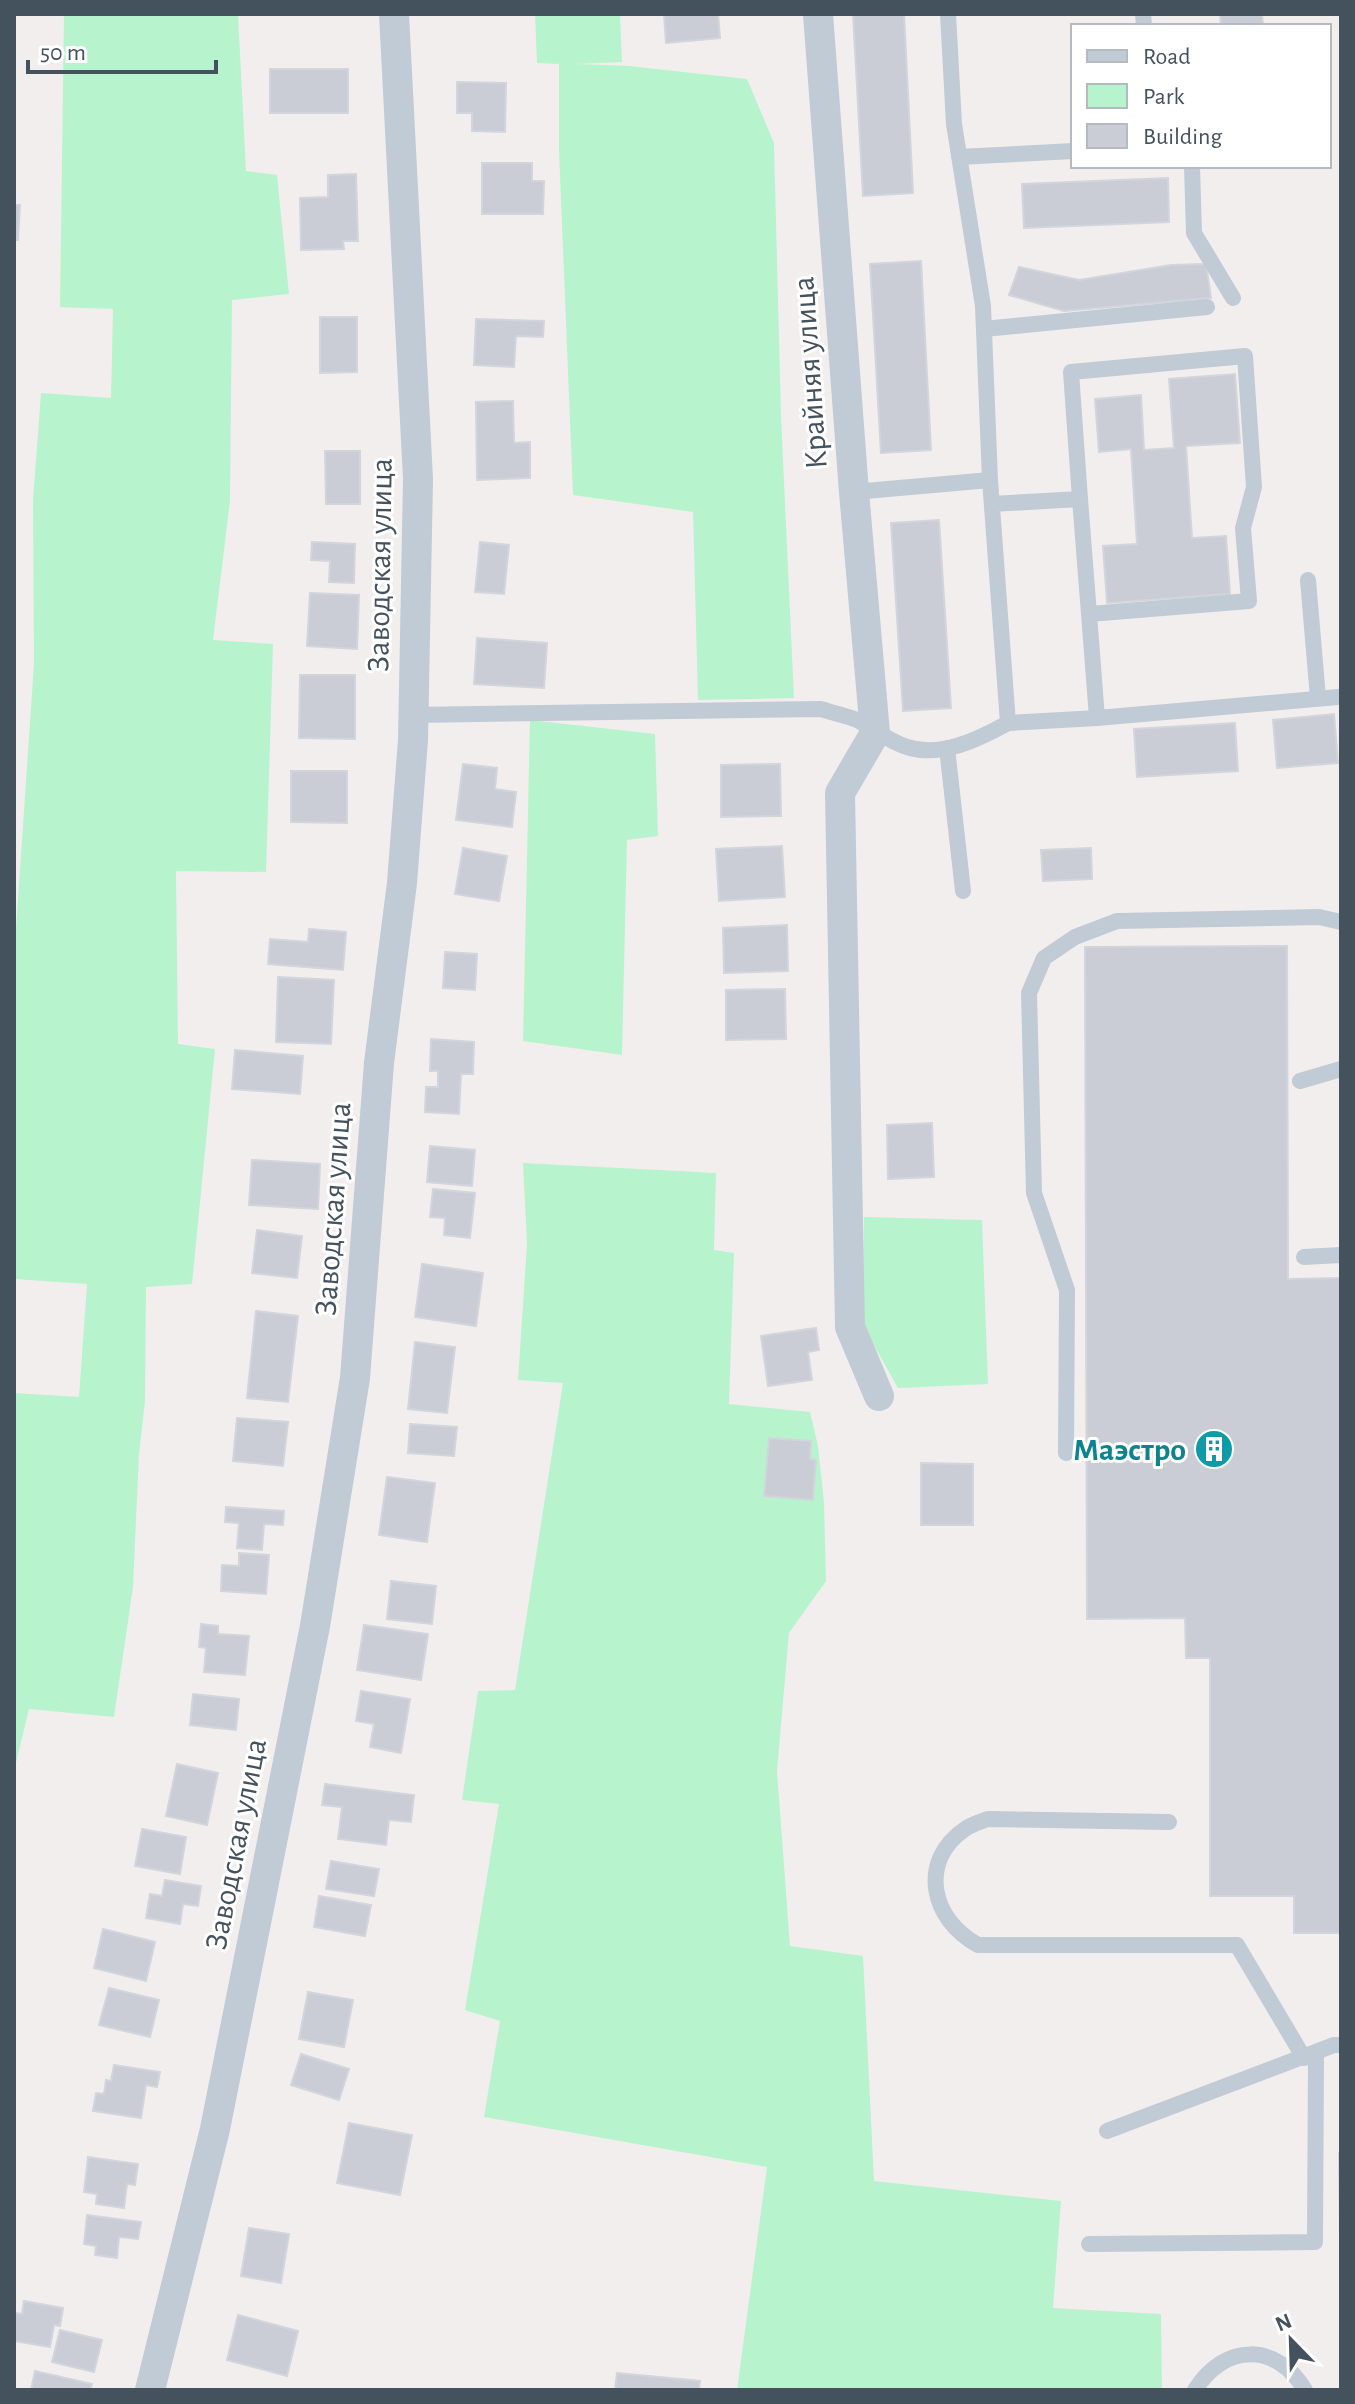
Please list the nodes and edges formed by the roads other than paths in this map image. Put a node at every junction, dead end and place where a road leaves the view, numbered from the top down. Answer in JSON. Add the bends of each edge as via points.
{"nodes":[{"id":1,"x":394,"y":14,"type":"edge"},
{"id":2,"x":818,"y":14,"type":"edge"},
{"id":3,"x":948,"y":14,"type":"edge"},
{"id":4,"x":1071,"y":151,"type":"edge"},
{"id":5,"x":959,"y":157,"type":"junction"},
{"id":6,"x":1192,"y":168,"type":"edge"},
{"id":7,"x":1233,"y":298,"type":"dead end"},
{"id":8,"x":1207,"y":307,"type":"dead end"},
{"id":9,"x":984,"y":329,"type":"junction"},
{"id":10,"x":990,"y":480,"type":"junction"},
{"id":11,"x":854,"y":492,"type":"junction"},
{"id":12,"x":1080,"y":499,"type":"junction"},
{"id":13,"x":992,"y":504,"type":"junction"},
{"id":14,"x":1308,"y":580,"type":"dead end"},
{"id":15,"x":1089,"y":614,"type":"junction"},
{"id":16,"x":1338,"y":697,"type":"dead end"},
{"id":17,"x":1318,"y":698,"type":"junction"},
{"id":18,"x":413,"y":715,"type":"junction"},
{"id":19,"x":1097,"y":718,"type":"junction"},
{"id":20,"x":1008,"y":723,"type":"junction"},
{"id":21,"x":875,"y":729,"type":"junction"},
{"id":22,"x":947,"y":748,"type":"junction"},
{"id":23,"x":963,"y":891,"type":"dead end"},
{"id":24,"x":1341,"y":922,"type":"edge"},
{"id":25,"x":1341,"y":1069,"type":"edge"},
{"id":26,"x":1300,"y":1081,"type":"dead end"},
{"id":27,"x":1341,"y":1255,"type":"edge"},
{"id":28,"x":1304,"y":1257,"type":"dead end"},
{"id":29,"x":879,"y":1396,"type":"dead end"},
{"id":30,"x":1066,"y":1453,"type":"dead end"},
{"id":31,"x":1169,"y":1822,"type":"dead end"},
{"id":32,"x":1341,"y":2045,"type":"edge"},
{"id":33,"x":1310,"y":2056,"type":"junction"},
{"id":34,"x":1107,"y":2131,"type":"dead end"},
{"id":35,"x":1089,"y":2244,"type":"dead end"},
{"id":36,"x":150,"y":2390,"type":"edge"},
{"id":37,"x":1195,"y":2390,"type":"edge"},
{"id":38,"x":1305,"y":2390,"type":"edge"}],
"edges":[{"from":1,"to":18,"type":"street","name":"Заводская улица","via":[[418,479]]},
{"from":2,"to":11,"type":"street","name":"Крайняя улица"},
{"from":3,"to":5,"type":"lane"},
{"from":4,"to":5,"type":"lane"},
{"from":5,"to":9,"type":"lane"},
{"from":6,"to":7,"type":"lane","via":[[1194,233]]},
{"from":8,"to":9,"type":"lane"},
{"from":9,"to":10,"type":"lane"},
{"from":10,"to":11,"type":"lane"},
{"from":10,"to":13,"type":"lane"},
{"from":11,"to":21,"type":"street","name":"Крайняя улица"},
{"from":12,"to":13,"type":"lane"},
{"from":12,"to":15,"type":"lane"},
{"from":12,"to":15,"type":"lane","via":[[1071,372],[1245,356],[1254,487],[1243,528],[1249,601]]},
{"from":13,"to":20,"type":"lane"},
{"from":14,"to":17,"type":"lane"},
{"from":15,"to":19,"type":"lane"},
{"from":16,"to":17,"type":"lane"},
{"from":17,"to":19,"type":"lane"},
{"from":18,"to":21,"type":"lane","via":[[821,709]]},
{"from":18,"to":36,"type":"street","name":"Заводская улица","via":[[353,1393],[315,1626],[215,2129]]},
{"from":19,"to":20,"type":"lane"},
{"from":20,"to":22,"type":"lane"},
{"from":21,"to":22,"type":"lane","via":[[910,748]]},
{"from":21,"to":29,"type":"street","via":[[840,793],[850,1327]]},
{"from":22,"to":23,"type":"lane"},
{"from":24,"to":30,"type":"lane","via":[[1319,917],[1117,921],[1075,937],[1044,958],[1029,993],[1034,1193],[1067,1290]]},
{"from":25,"to":26,"type":"lane"},
{"from":27,"to":28,"type":"lane"},
{"from":31,"to":33,"type":"lane","via":[[988,1819],[952,1840],[940,1860],[938,1901],[951,1926],[978,1945],[1237,1945]]},
{"from":32,"to":33,"type":"lane"},
{"from":33,"to":34,"type":"lane"},
{"from":33,"to":35,"type":"lane","via":[[1315,2242]]},
{"from":37,"to":38,"type":"lane","via":[[1220,2362],[1261,2354],[1297,2375]]}]}
